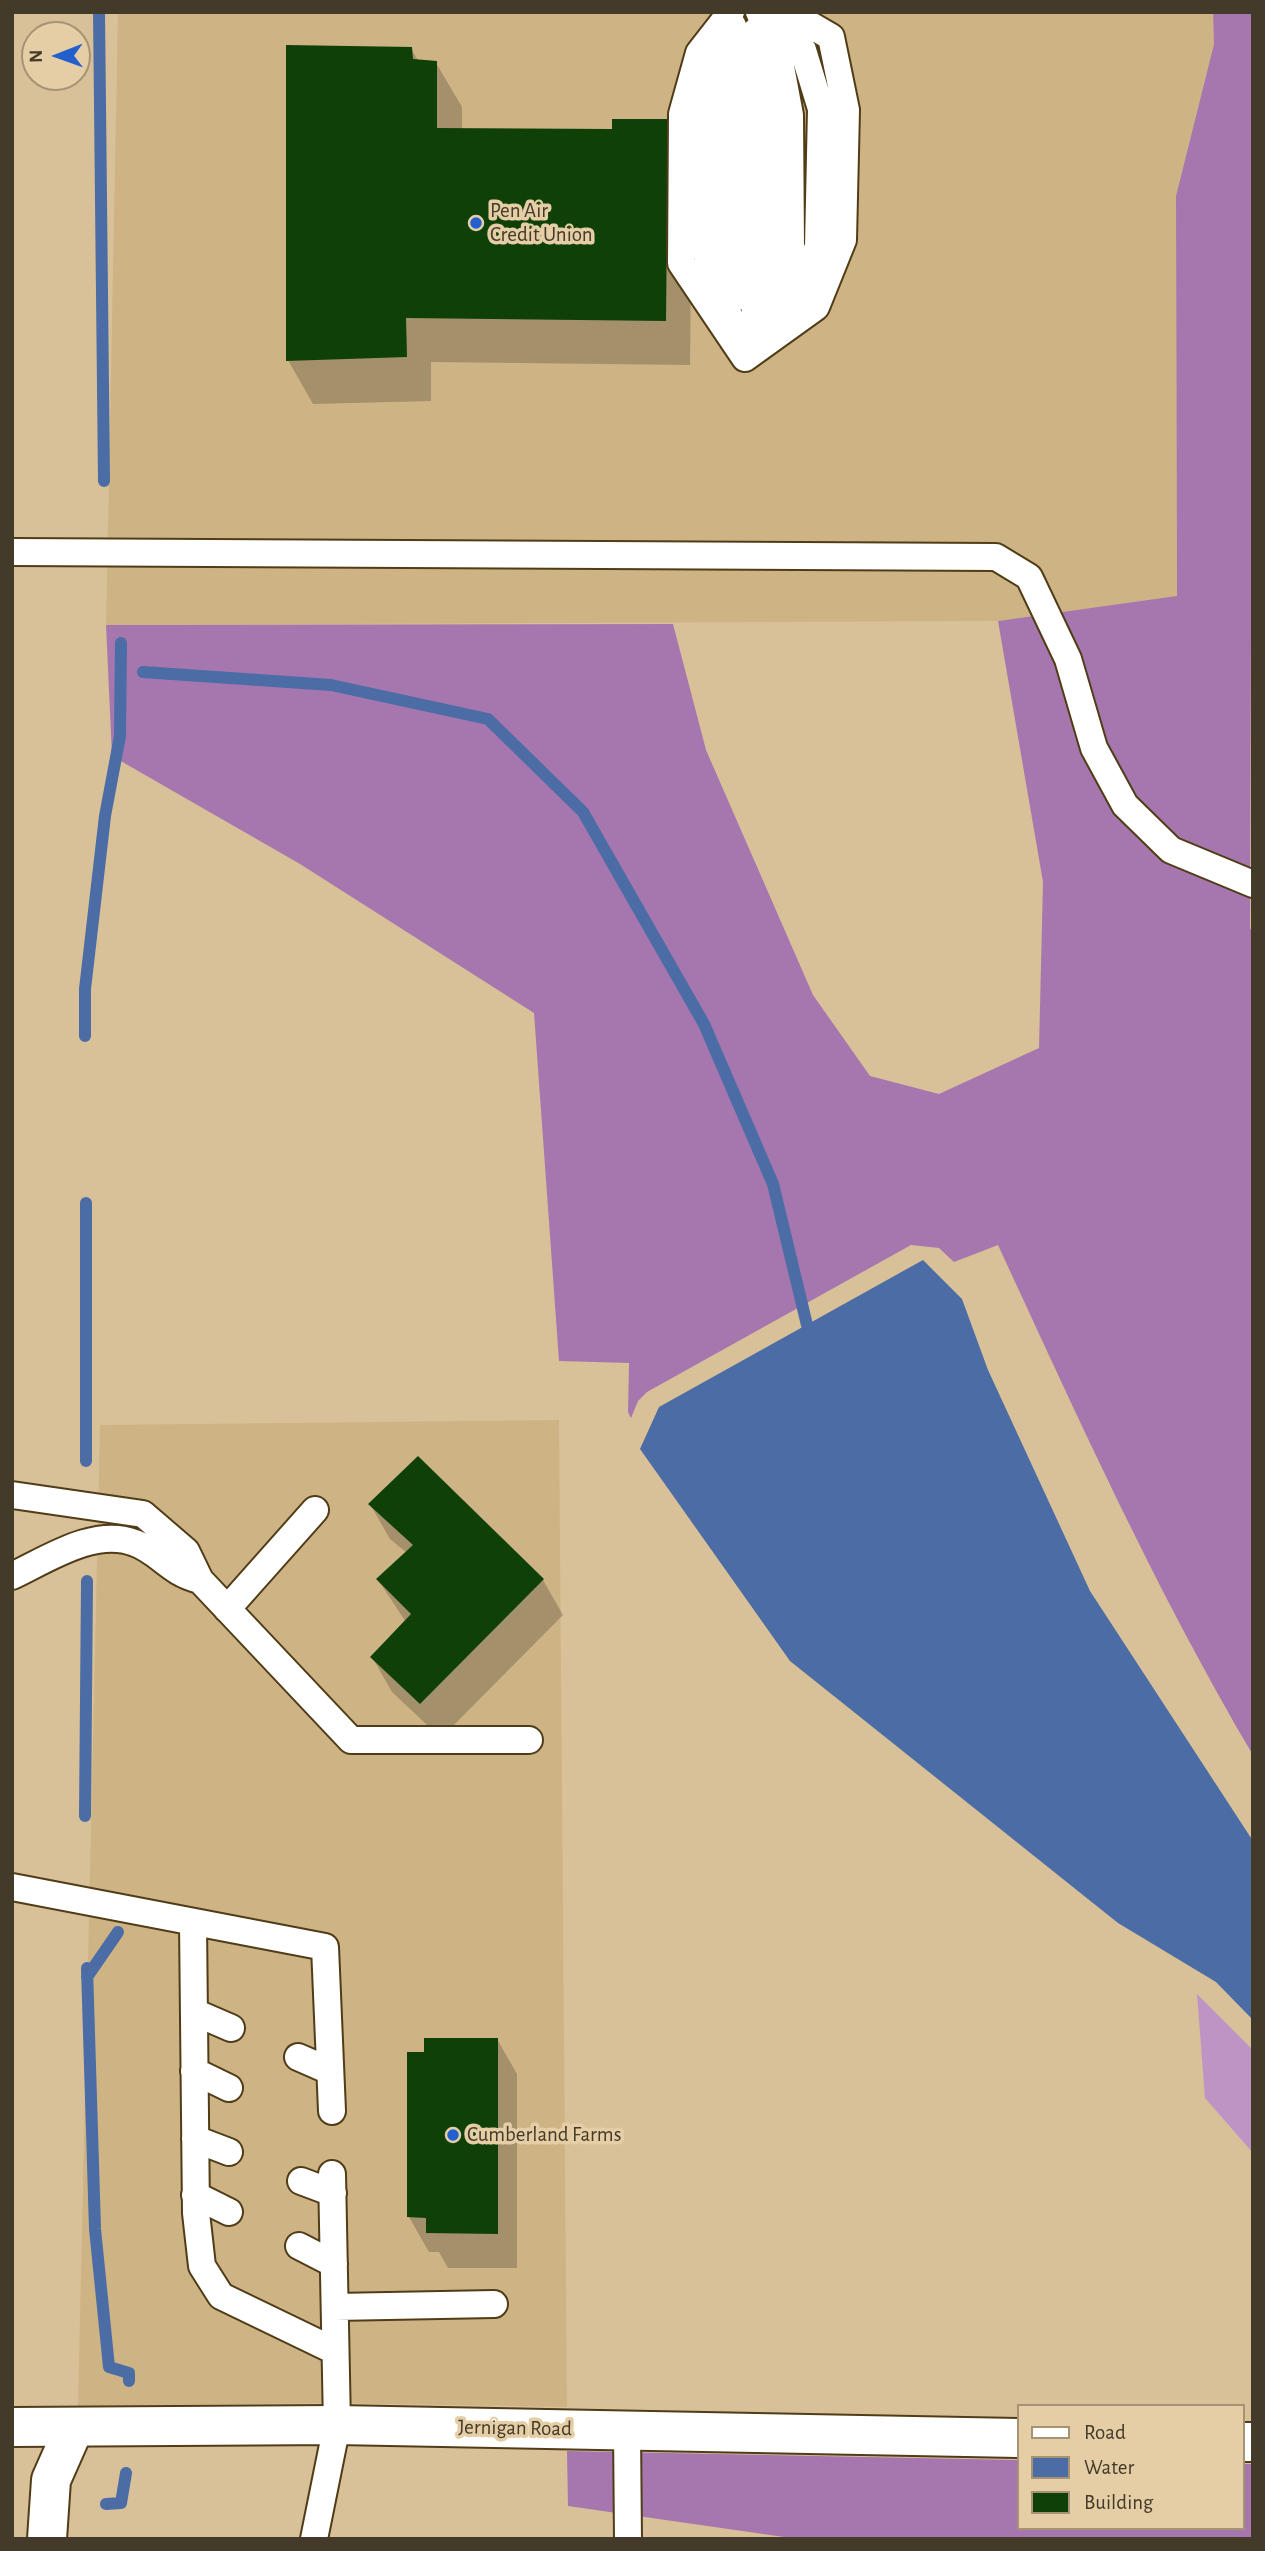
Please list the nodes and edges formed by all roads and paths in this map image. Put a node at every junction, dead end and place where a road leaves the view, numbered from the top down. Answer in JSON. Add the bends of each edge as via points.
{"nodes":[{"id":1,"x":731,"y":12,"type":"edge"},
{"id":2,"x":739,"y":12,"type":"edge"},
{"id":3,"x":749,"y":12,"type":"edge"},
{"id":4,"x":759,"y":12,"type":"edge"},
{"id":5,"x":769,"y":12,"type":"edge"},
{"id":6,"x":788,"y":12,"type":"edge"},
{"id":7,"x":745,"y":358,"type":"junction"},
{"id":8,"x":12,"y":552,"type":"edge"},
{"id":9,"x":1253,"y":884,"type":"edge"},
{"id":10,"x":12,"y":1495,"type":"edge"},
{"id":11,"x":315,"y":1510,"type":"dead end"},
{"id":12,"x":12,"y":1576,"type":"edge"},
{"id":13,"x":201,"y":1580,"type":"junction"},
{"id":14,"x":227,"y":1609,"type":"junction"},
{"id":15,"x":528,"y":1741,"type":"dead end"},
{"id":16,"x":12,"y":1887,"type":"edge"},
{"id":17,"x":193,"y":1922,"type":"junction"},
{"id":18,"x":194,"y":2012,"type":"junction"},
{"id":19,"x":232,"y":2028,"type":"dead end"},
{"id":20,"x":298,"y":2057,"type":"dead end"},
{"id":21,"x":194,"y":2071,"type":"junction"},
{"id":22,"x":330,"y":2071,"type":"junction"},
{"id":23,"x":229,"y":2088,"type":"dead end"},
{"id":24,"x":332,"y":2111,"type":"dead end"},
{"id":25,"x":195,"y":2138,"type":"junction"},
{"id":26,"x":229,"y":2152,"type":"dead end"},
{"id":27,"x":301,"y":2180,"type":"dead end"},
{"id":28,"x":195,"y":2195,"type":"junction"},
{"id":29,"x":229,"y":2212,"type":"dead end"},
{"id":30,"x":299,"y":2246,"type":"dead end"},
{"id":31,"x":334,"y":2264,"type":"junction"},
{"id":32,"x":494,"y":2304,"type":"dead end"},
{"id":33,"x":335,"y":2307,"type":"junction"},
{"id":34,"x":335,"y":2351,"type":"junction"},
{"id":35,"x":337,"y":2424,"type":"junction"},
{"id":36,"x":12,"y":2427,"type":"edge"},
{"id":37,"x":74,"y":2428,"type":"junction"},
{"id":38,"x":627,"y":2430,"type":"junction"},
{"id":39,"x":1016,"y":2438,"type":"edge"},
{"id":40,"x":47,"y":2539,"type":"edge"},
{"id":41,"x":314,"y":2539,"type":"edge"},
{"id":42,"x":628,"y":2539,"type":"edge"}],
"edges":[{"from":1,"to":7,"type":"lane","via":[[699,53],[682,114],[681,263]]},
{"from":2,"to":7,"type":"lane","via":[[719,58],[705,116],[703,245]]},
{"from":3,"to":7,"type":"lane","via":[[726,117],[724,251]]},
{"from":3,"to":7,"type":"lane","via":[[770,111],[770,240]]},
{"from":4,"to":7,"type":"lane","via":[[780,61],[790,115],[791,246],[782,290]]},
{"from":5,"to":7,"type":"lane","via":[[803,50],[821,109],[818,246],[799,297]]},
{"from":6,"to":7,"type":"lane","via":[[831,37],[846,110],[844,240],[816,307]]},
{"from":8,"to":9,"type":"lane","via":[[996,557],[1029,577],[1068,659],[1094,748],[1125,805],[1171,850]]},
{"from":10,"to":13,"type":"lane","via":[[143,1514],[186,1551]]},
{"from":11,"to":14,"type":"lane"},
{"from":12,"to":13,"type":"lane","via":[[102,1538],[135,1543],[180,1575]]},
{"from":13,"to":14,"type":"lane"},
{"from":14,"to":15,"type":"lane","via":[[351,1740]]},
{"from":16,"to":17,"type":"lane"},
{"from":17,"to":18,"type":"lane"},
{"from":17,"to":22,"type":"lane","via":[[325,1947]]},
{"from":18,"to":19,"type":"lane"},
{"from":18,"to":21,"type":"lane"},
{"from":20,"to":22,"type":"lane"},
{"from":21,"to":23,"type":"lane"},
{"from":21,"to":25,"type":"lane"},
{"from":22,"to":24,"type":"lane"},
{"from":25,"to":26,"type":"lane"},
{"from":25,"to":28,"type":"lane"},
{"from":27,"to":31,"type":"lane","via":[[332,2184]]},
{"from":28,"to":29,"type":"lane"},
{"from":28,"to":34,"type":"lane","via":[[202,2266],[221,2296]]},
{"from":30,"to":31,"type":"lane"},
{"from":31,"to":33,"type":"lane"},
{"from":32,"to":33,"type":"lane"},
{"from":33,"to":34,"type":"lane"},
{"from":34,"to":35,"type":"lane"},
{"from":35,"to":37,"type":"street","name":"Jernigan Road"},
{"from":35,"to":38,"type":"street","name":"Jernigan Road"},
{"from":35,"to":41,"type":"lane"},
{"from":36,"to":37,"type":"street","name":"Jernigan Road"},
{"from":37,"to":40,"type":"street","via":[[51,2480]]},
{"from":38,"to":39,"type":"street","name":"Jernigan Road"},
{"from":38,"to":42,"type":"lane"}]}
